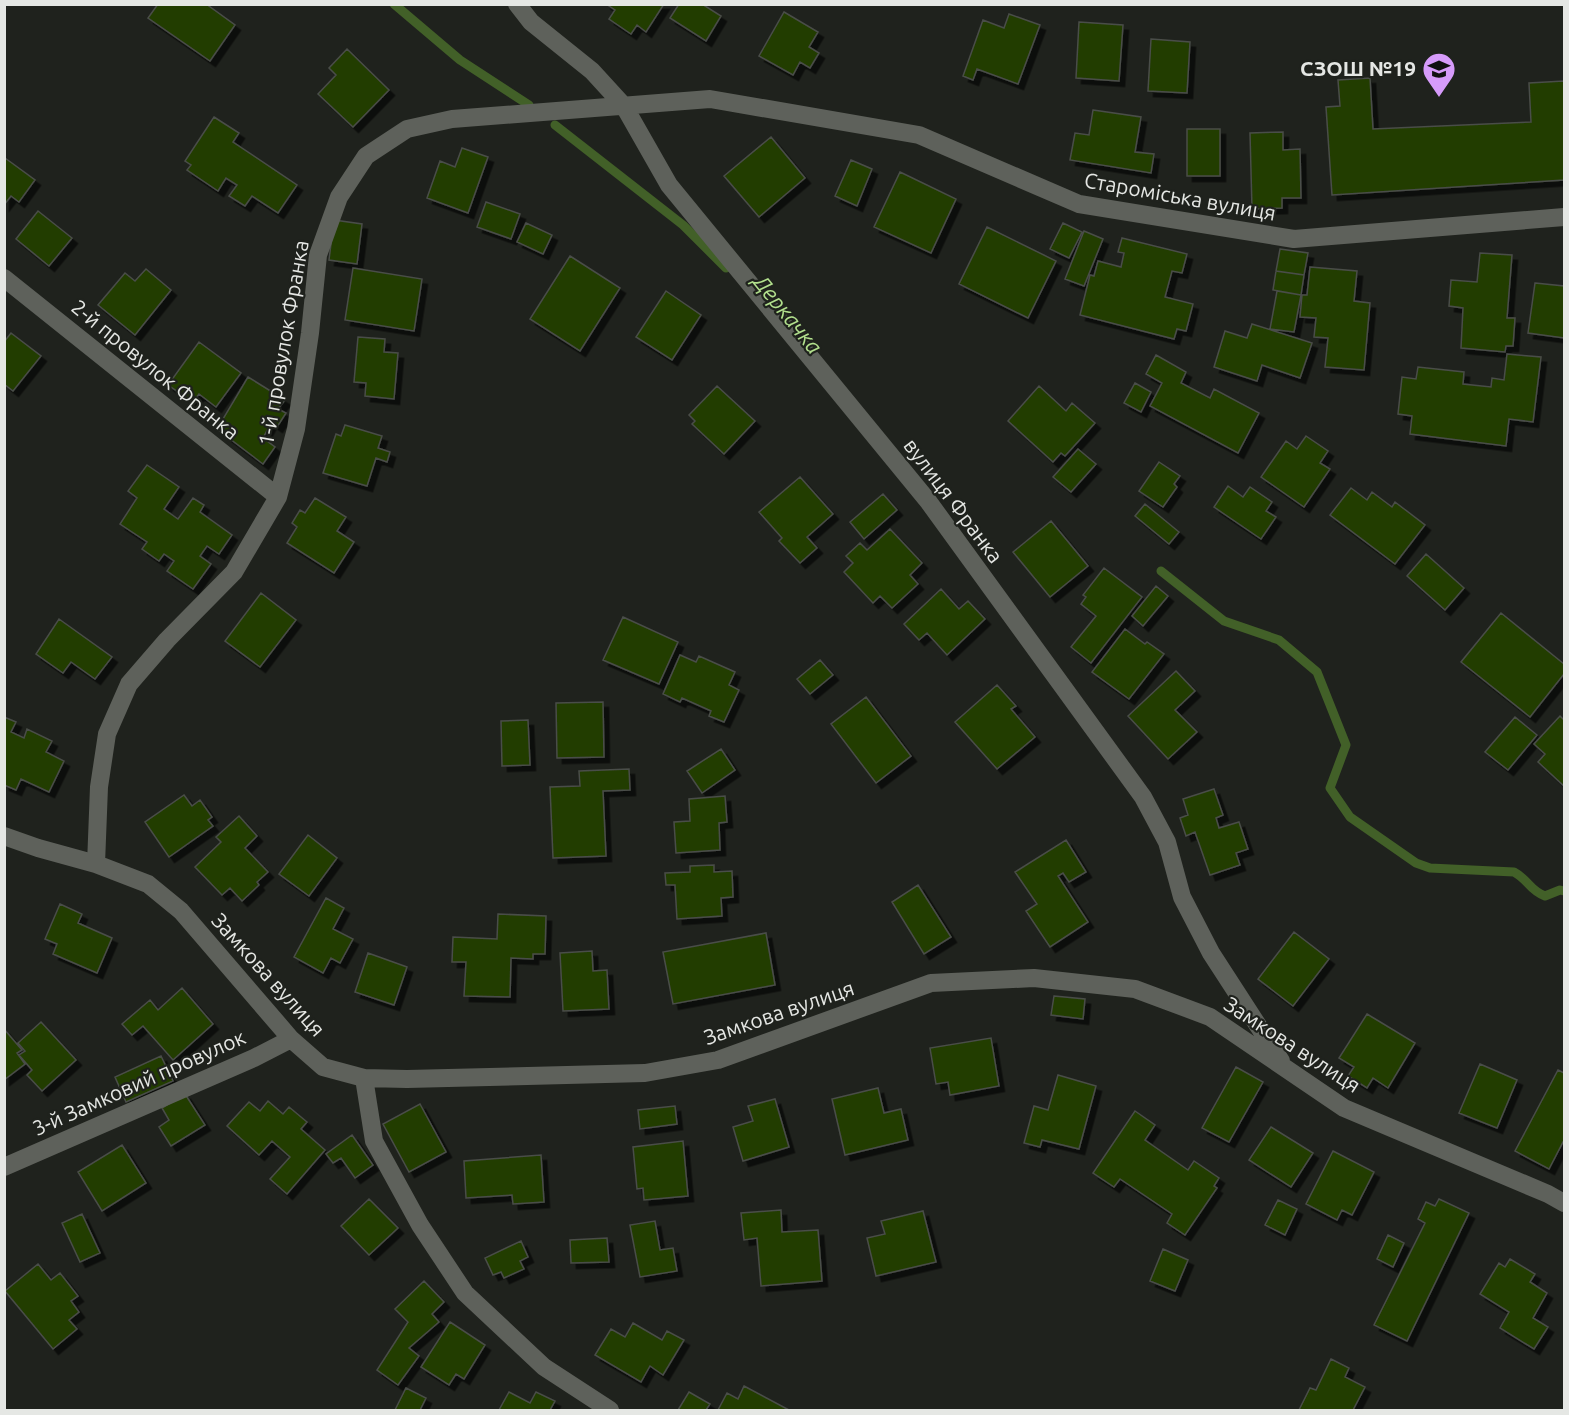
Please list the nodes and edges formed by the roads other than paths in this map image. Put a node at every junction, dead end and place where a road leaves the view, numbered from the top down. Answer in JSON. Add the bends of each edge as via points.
{"nodes":[{"id":1,"x":517,"y":4,"type":"edge"},
{"id":2,"x":624,"y":106,"type":"junction"},
{"id":3,"x":1564,"y":217,"type":"edge"},
{"id":4,"x":4,"y":279,"type":"edge"},
{"id":5,"x":278,"y":496,"type":"junction"},
{"id":6,"x":4,"y":836,"type":"edge"},
{"id":7,"x":96,"y":864,"type":"junction"},
{"id":8,"x":291,"y":1039,"type":"junction"},
{"id":9,"x":1287,"y":1070,"type":"junction"},
{"id":10,"x":364,"y":1078,"type":"junction"},
{"id":11,"x":4,"y":1167,"type":"edge"},
{"id":12,"x":1564,"y":1203,"type":"edge"},
{"id":13,"x":610,"y":1410,"type":"edge"}],
"edges":[{"from":1,"to":2,"type":"street","name":"вулиця Франка","via":[[531,22],[591,72]]},
{"from":2,"to":3,"type":"street","name":"Староміська вулиця","via":[[710,99],[919,135],[1079,204],[1294,239]]},
{"from":2,"to":5,"type":"street","name":"1-й провулок Франка","via":[[452,118],[406,129],[366,156],[339,197],[318,255],[296,429]]},
{"from":2,"to":9,"type":"street","name":"вулиця Франка","via":[[669,185],[928,501],[1143,797],[1167,842],[1182,897],[1211,953]]},
{"from":4,"to":5,"type":"street","name":"2-й провулок Франка"},
{"from":5,"to":7,"type":"street","name":"1-й провулок Франка","via":[[234,572],[129,684],[107,734],[99,787]]},
{"from":6,"to":7,"type":"street","name":"Замкова вулиця"},
{"from":7,"to":8,"type":"street","name":"Замкова вулиця","via":[[148,884],[181,911]]},
{"from":8,"to":10,"type":"street","name":"Замкова вулиця","via":[[323,1067]]},
{"from":8,"to":11,"type":"street","name":"3-й Замковий провулок"},
{"from":9,"to":10,"type":"street","name":"Замкова вулиця","via":[[1210,1017],[1135,989],[1034,978],[932,983],[718,1060],[645,1073]]},
{"from":9,"to":12,"type":"street","name":"Замкова вулиця","via":[[1344,1108]]},
{"from":10,"to":13,"type":"street","via":[[374,1141],[420,1225],[465,1293],[544,1367]]}]}
